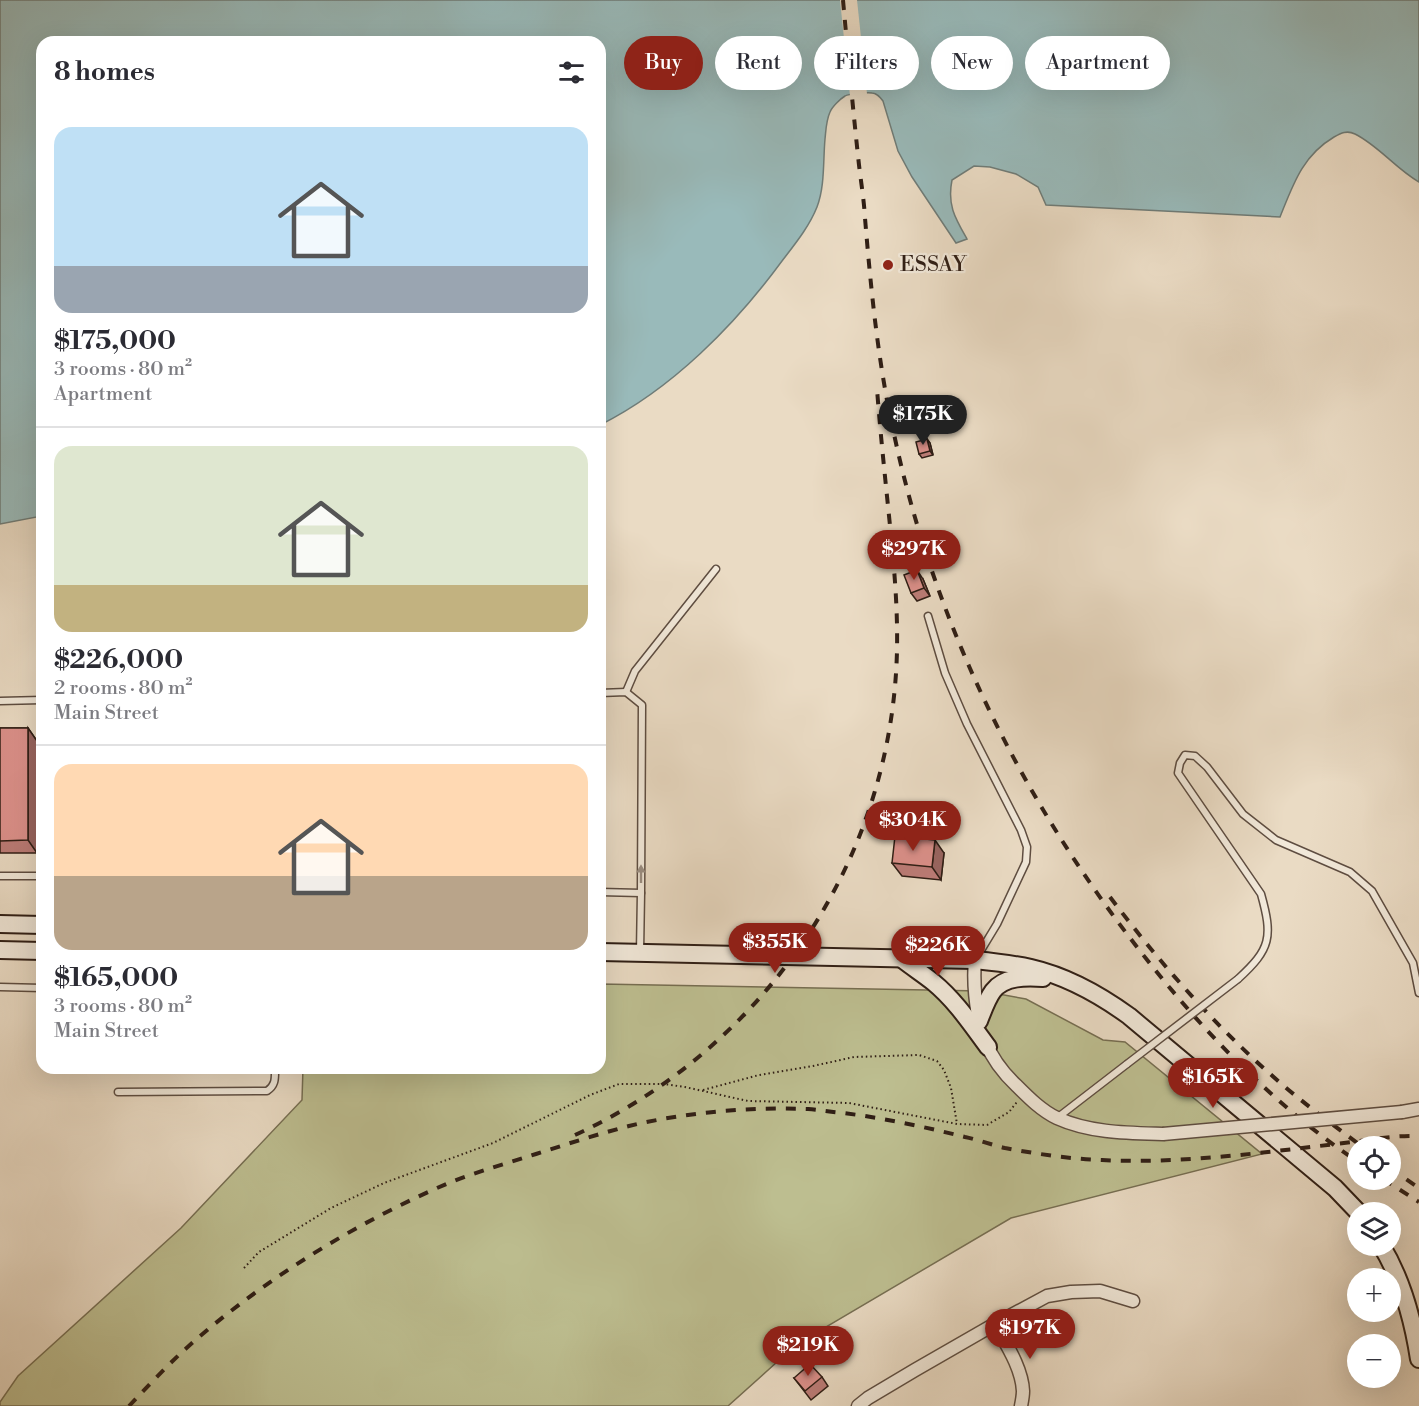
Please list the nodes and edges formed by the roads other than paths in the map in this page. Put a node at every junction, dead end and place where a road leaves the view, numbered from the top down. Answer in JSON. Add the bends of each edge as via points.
{"nodes":[{"id":1,"x":716,"y":569,"type":"dead end"},
{"id":2,"x":928,"y":616,"type":"dead end"},
{"id":3,"x":626,"y":692,"type":"junction"},
{"id":4,"x":606,"y":693,"type":"edge"},
{"id":5,"x":36,"y":700,"type":"edge"},
{"id":6,"x":0,"y":701,"type":"edge"},
{"id":7,"x":0,"y":876,"type":"edge"},
{"id":8,"x":36,"y":876,"type":"edge"},
{"id":9,"x":606,"y":892,"type":"edge"},
{"id":10,"x":641,"y":893,"type":"junction"},
{"id":11,"x":0,"y":924,"type":"edge"},
{"id":12,"x":36,"y":925,"type":"edge"},
{"id":13,"x":0,"y":950,"type":"edge"},
{"id":14,"x":36,"y":951,"type":"edge"},
{"id":15,"x":606,"y":952,"type":"edge"},
{"id":16,"x":640,"y":953,"type":"junction"},
{"id":17,"x":902,"y":959,"type":"junction"},
{"id":18,"x":975,"y":960,"type":"junction"},
{"id":19,"x":1065,"y":979,"type":"junction"},
{"id":20,"x":0,"y":987,"type":"edge"},
{"id":21,"x":36,"y":988,"type":"edge"},
{"id":22,"x":1419,"y":993,"type":"edge"},
{"id":23,"x":979,"y":1021,"type":"junction"},
{"id":24,"x":988,"y":1047,"type":"junction"},
{"id":25,"x":275,"y":1074,"type":"edge"},
{"id":26,"x":118,"y":1092,"type":"dead end"},
{"id":27,"x":1419,"y":1109,"type":"edge"},
{"id":28,"x":1057,"y":1118,"type":"junction"},
{"id":29,"x":1348,"y":1202,"type":"edge"},
{"id":30,"x":1386,"y":1256,"type":"edge"},
{"id":31,"x":1133,"y":1301,"type":"dead end"},
{"id":32,"x":995,"y":1324,"type":"junction"},
{"id":33,"x":1419,"y":1359,"type":"edge"},
{"id":34,"x":858,"y":1406,"type":"edge"},
{"id":35,"x":1021,"y":1406,"type":"edge"}],
"edges":[{"from":1,"to":3,"type":"lane","via":[[635,671]]},
{"from":2,"to":18,"type":"lane","via":[[962,713],[1027,847],[1026,862]]},
{"from":3,"to":4,"type":"lane"},
{"from":10,"to":3,"type":"lane","one_way":true,"via":[[642,705]]},
{"from":5,"to":6,"type":"lane"},
{"from":7,"to":8,"type":"lane"},
{"from":9,"to":10,"type":"lane"},
{"from":10,"to":16,"type":"lane"},
{"from":11,"to":12,"type":"main road"},
{"from":13,"to":14,"type":"main road"},
{"from":15,"to":16,"type":"main road"},
{"from":16,"to":17,"type":"main road"},
{"from":17,"to":18,"type":"main road"},
{"from":17,"to":24,"type":"main road","via":[[947,996]]},
{"from":18,"to":19,"type":"main road","via":[[1033,968]]},
{"from":18,"to":23,"type":"street","via":[[974,996]]},
{"from":19,"to":23,"type":"main road","via":[[1027,977],[1006,982],[994,989]]},
{"from":19,"to":29,"type":"main road","via":[[1129,1016]]},
{"from":20,"to":21,"type":"lane"},
{"from":22,"to":28,"type":"lane","bridge":true,"via":[[1413,963],[1372,891],[1350,872],[1276,840],[1243,814],[1207,767],[1195,756],[1185,755],[1178,773],[1261,894],[1269,940],[1256,963],[1238,979]]},
{"from":23,"to":24,"type":"street"},
{"from":24,"to":28,"type":"street","via":[[1024,1093]]},
{"from":25,"to":26,"type":"lane","via":[[275,1083],[267,1091]]},
{"from":27,"to":28,"type":"street","bridge":true,"via":[[1163,1134],[1108,1131]]},
{"from":30,"to":33,"type":"main road","via":[[1406,1302]]},
{"from":31,"to":32,"type":"street","via":[[1100,1291],[1070,1292],[1047,1296]]},
{"from":32,"to":34,"type":"street"},
{"from":32,"to":35,"type":"street","via":[[1018,1372],[1023,1391]]}]}
